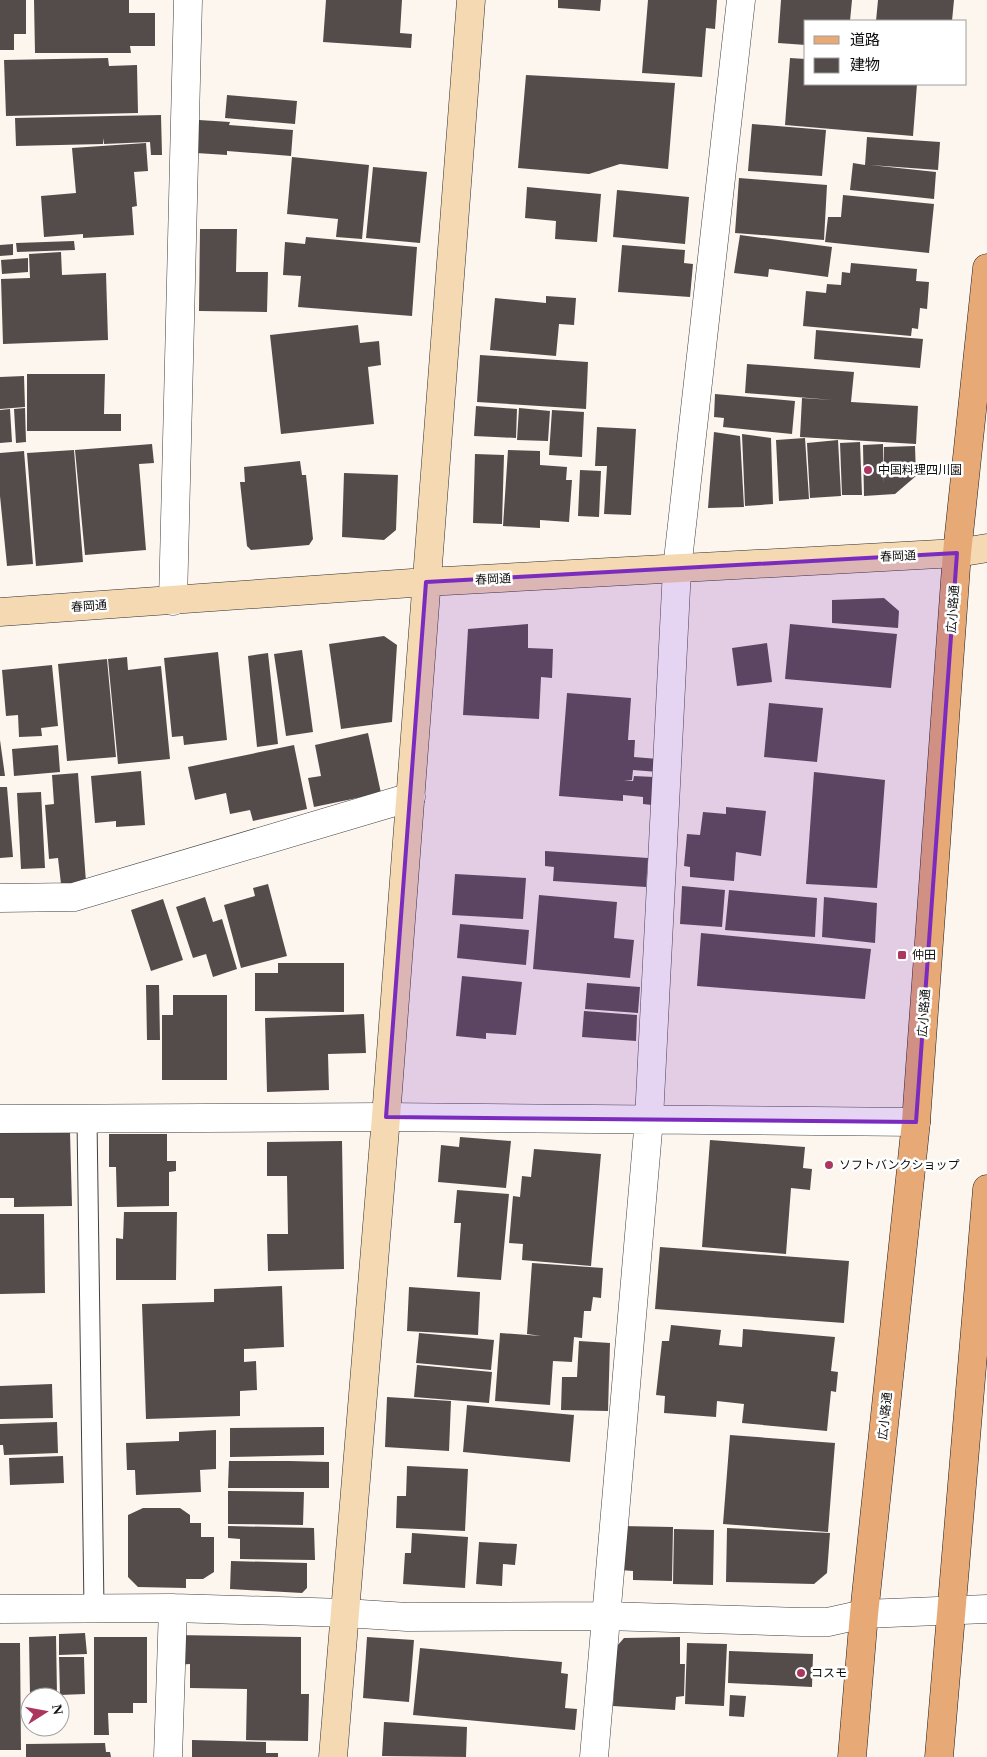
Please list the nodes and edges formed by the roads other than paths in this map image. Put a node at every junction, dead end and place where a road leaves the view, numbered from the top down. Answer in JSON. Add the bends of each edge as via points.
{"nodes":[{"id":1,"x":188,"y":0,"type":"edge"},
{"id":2,"x":471,"y":0,"type":"edge"},
{"id":3,"x":741,"y":0,"type":"edge"},
{"id":4,"x":987,"y":268,"type":"edge"},
{"id":5,"x":987,"y":548,"type":"edge"},
{"id":6,"x":957,"y":553,"type":"junction"},
{"id":7,"x":677,"y":569,"type":"junction"},
{"id":8,"x":426,"y":582,"type":"junction"},
{"id":9,"x":173,"y":601,"type":"junction"},
{"id":10,"x":0,"y":612,"type":"edge"},
{"id":11,"x":411,"y":797,"type":"junction"},
{"id":12,"x":0,"y":898,"type":"edge"},
{"id":13,"x":386,"y":1117,"type":"junction"},
{"id":14,"x":0,"y":1119,"type":"edge"},
{"id":15,"x":649,"y":1119,"type":"junction"},
{"id":16,"x":87,"y":1120,"type":"junction"},
{"id":17,"x":916,"y":1122,"type":"junction"},
{"id":18,"x":987,"y":1189,"type":"edge"},
{"id":19,"x":94,"y":1608,"type":"junction"},
{"id":20,"x":172,"y":1608,"type":"junction"},
{"id":21,"x":952,"y":1609,"type":"junction"},
{"id":22,"x":987,"y":1609,"type":"edge"},
{"id":23,"x":0,"y":1610,"type":"edge"},
{"id":24,"x":345,"y":1613,"type":"junction"},
{"id":25,"x":864,"y":1614,"type":"junction"},
{"id":26,"x":604,"y":1616,"type":"junction"},
{"id":27,"x":168,"y":1757,"type":"edge"},
{"id":28,"x":332,"y":1757,"type":"edge"},
{"id":29,"x":594,"y":1757,"type":"edge"},
{"id":30,"x":852,"y":1757,"type":"edge"},
{"id":31,"x":939,"y":1757,"type":"edge"}],
"edges":[{"from":1,"to":9,"type":"street"},
{"from":2,"to":8,"type":"street"},
{"from":3,"to":7,"type":"street"},
{"from":4,"to":6,"type":"main road","name":"広小路通"},
{"from":5,"to":6,"type":"street","name":"春岡通"},
{"from":6,"to":7,"type":"street","name":"春岡通"},
{"from":6,"to":17,"type":"main road","name":"広小路通"},
{"from":7,"to":8,"type":"street","name":"春岡通"},
{"from":7,"to":15,"type":"street"},
{"from":8,"to":9,"type":"street","name":"春岡通"},
{"from":8,"to":11,"type":"street"},
{"from":9,"to":10,"type":"street","name":"春岡通"},
{"from":11,"to":12,"type":"street","via":[[74,897]]},
{"from":11,"to":13,"type":"street"},
{"from":13,"to":15,"type":"street"},
{"from":13,"to":16,"type":"street"},
{"from":13,"to":24,"type":"street"},
{"from":14,"to":16,"type":"street"},
{"from":15,"to":17,"type":"street"},
{"from":15,"to":26,"type":"street","via":[[610,1588]]},
{"from":16,"to":19,"type":"lane"},
{"from":17,"to":25,"type":"main road","name":"広小路通"},
{"from":18,"to":21,"type":"main road"},
{"from":19,"to":20,"type":"street"},
{"from":19,"to":23,"type":"street"},
{"from":20,"to":24,"type":"street"},
{"from":20,"to":27,"type":"street"},
{"from":21,"to":22,"type":"street"},
{"from":21,"to":25,"type":"street"},
{"from":21,"to":31,"type":"main road"},
{"from":24,"to":26,"type":"street","via":[[407,1617]]},
{"from":24,"to":28,"type":"street"},
{"from":25,"to":26,"type":"street","via":[[828,1622]]},
{"from":25,"to":30,"type":"main road","name":"広小路通"},
{"from":26,"to":29,"type":"street"}]}
